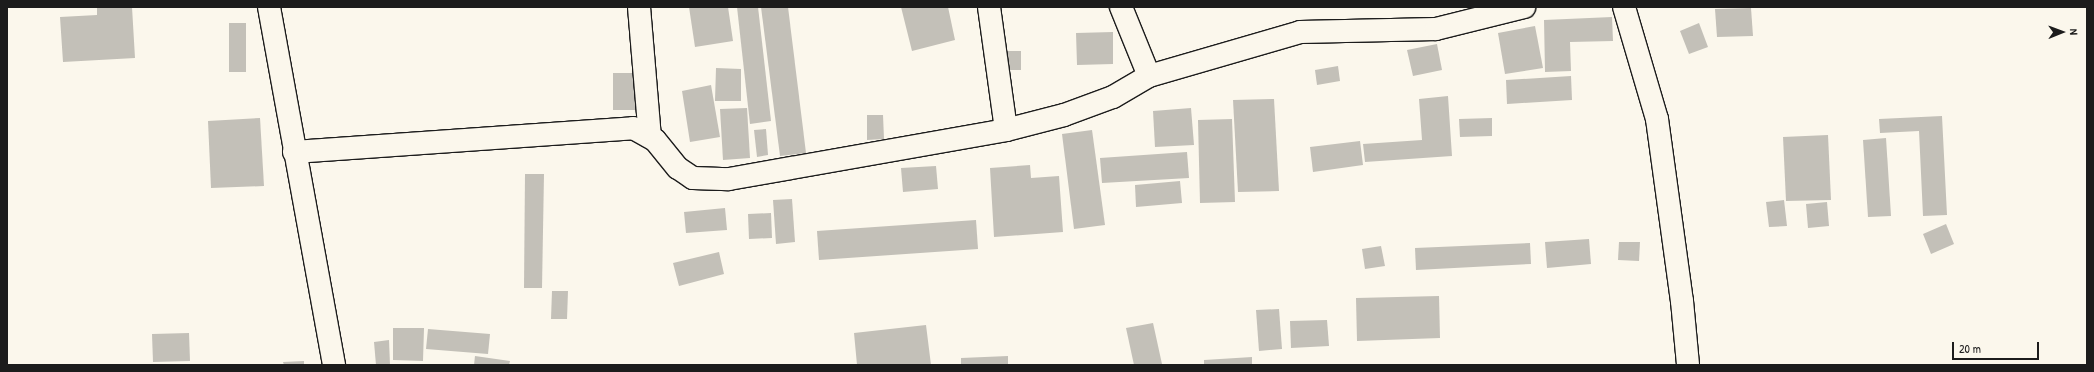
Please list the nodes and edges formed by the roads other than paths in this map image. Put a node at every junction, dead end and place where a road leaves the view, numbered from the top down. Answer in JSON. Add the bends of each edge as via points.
{"nodes":[{"id":1,"x":269,"y":7,"type":"edge"},
{"id":2,"x":639,"y":7,"type":"edge"},
{"id":3,"x":989,"y":7,"type":"edge"},
{"id":4,"x":1121,"y":7,"type":"edge"},
{"id":5,"x":1524,"y":7,"type":"edge"},
{"id":6,"x":1624,"y":7,"type":"edge"},
{"id":7,"x":1149,"y":76,"type":"junction"},
{"id":8,"x":1006,"y":130,"type":"junction"},
{"id":9,"x":650,"y":137,"type":"junction"},
{"id":10,"x":294,"y":152,"type":"junction"},
{"id":11,"x":334,"y":365,"type":"edge"},
{"id":12,"x":1688,"y":365,"type":"edge"}],
"edges":[{"from":1,"to":10,"type":"street"},
{"from":2,"to":9,"type":"street"},
{"from":3,"to":8,"type":"street"},
{"from":4,"to":7,"type":"street"},
{"from":5,"to":7,"type":"street","via":[[1436,29],[1300,32]]},
{"from":6,"to":12,"type":"street","via":[[1657,119],[1682,301]]},
{"from":7,"to":8,"type":"street","via":[[1113,97]]},
{"from":8,"to":9,"type":"street","via":[[729,179],[693,178],[678,168]]},
{"from":9,"to":10,"type":"street","via":[[632,128],[625,128]]},
{"from":10,"to":11,"type":"street"}]}
